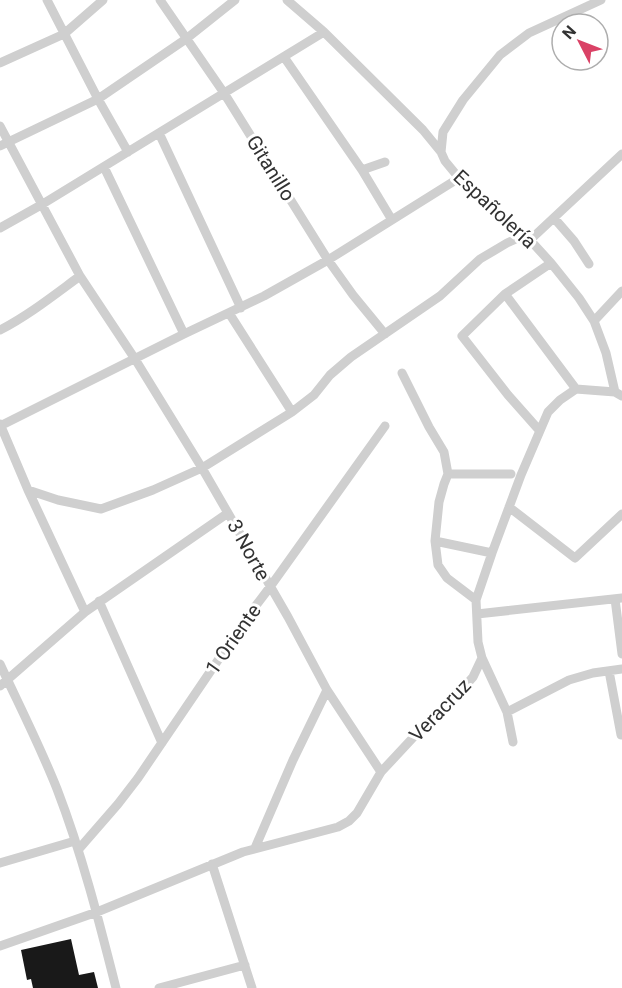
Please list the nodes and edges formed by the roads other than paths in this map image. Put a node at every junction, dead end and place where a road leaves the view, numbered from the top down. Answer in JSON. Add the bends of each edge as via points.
{"nodes":[{"id":1,"x":47,"y":0,"type":"edge"},
{"id":2,"x":103,"y":0,"type":"edge"},
{"id":3,"x":160,"y":0,"type":"edge"},
{"id":4,"x":235,"y":0,"type":"edge"},
{"id":5,"x":287,"y":0,"type":"edge"},
{"id":6,"x":601,"y":0,"type":"edge"},
{"id":7,"x":324,"y":32,"type":"junction"},
{"id":8,"x":64,"y":34,"type":"junction"},
{"id":9,"x":186,"y":39,"type":"junction"},
{"id":10,"x":284,"y":57,"type":"junction"},
{"id":11,"x":0,"y":63,"type":"edge"},
{"id":12,"x":224,"y":93,"type":"junction"},
{"id":13,"x":98,"y":99,"type":"junction"},
{"id":14,"x":0,"y":126,"type":"edge"},
{"id":15,"x":159,"y":133,"type":"junction"},
{"id":16,"x":4,"y":144,"type":"edge"},
{"id":17,"x":128,"y":152,"type":"junction"},
{"id":18,"x":441,"y":152,"type":"junction"},
{"id":19,"x":622,"y":154,"type":"edge"},
{"id":20,"x":386,"y":162,"type":"dead end"},
{"id":21,"x":104,"y":166,"type":"junction"},
{"id":22,"x":362,"y":170,"type":"junction"},
{"id":23,"x":459,"y":178,"type":"junction"},
{"id":24,"x":41,"y":205,"type":"junction"},
{"id":25,"x":554,"y":218,"type":"junction"},
{"id":26,"x":392,"y":220,"type":"junction"},
{"id":27,"x":0,"y":228,"type":"edge"},
{"id":28,"x":527,"y":238,"type":"junction"},
{"id":29,"x":328,"y":260,"type":"junction"},
{"id":30,"x":551,"y":263,"type":"junction"},
{"id":31,"x":589,"y":264,"type":"dead end"},
{"id":32,"x":80,"y":276,"type":"junction"},
{"id":33,"x":622,"y":291,"type":"edge"},
{"id":34,"x":505,"y":294,"type":"junction"},
{"id":35,"x":241,"y":308,"type":"junction"},
{"id":36,"x":229,"y":313,"type":"junction"},
{"id":37,"x":594,"y":321,"type":"junction"},
{"id":38,"x":0,"y":330,"type":"edge"},
{"id":39,"x":184,"y":334,"type":"junction"},
{"id":40,"x":385,"y":334,"type":"junction"},
{"id":41,"x":135,"y":359,"type":"junction"},
{"id":42,"x":402,"y":374,"type":"dead end"},
{"id":43,"x":576,"y":388,"type":"junction"},
{"id":44,"x":619,"y":394,"type":"edge"},
{"id":45,"x":292,"y":412,"type":"junction"},
{"id":46,"x":0,"y":425,"type":"edge"},
{"id":47,"x":385,"y":426,"type":"dead end"},
{"id":48,"x":539,"y":430,"type":"junction"},
{"id":49,"x":202,"y":468,"type":"junction"},
{"id":50,"x":448,"y":474,"type":"junction"},
{"id":51,"x":512,"y":474,"type":"dead end"},
{"id":52,"x":28,"y":490,"type":"junction"},
{"id":53,"x":509,"y":507,"type":"junction"},
{"id":54,"x":228,"y":513,"type":"junction"},
{"id":55,"x":622,"y":514,"type":"edge"},
{"id":56,"x":435,"y":541,"type":"junction"},
{"id":57,"x":492,"y":553,"type":"junction"},
{"id":58,"x":270,"y":587,"type":"junction"},
{"id":59,"x":619,"y":598,"type":"edge"},
{"id":60,"x":476,"y":600,"type":"junction"},
{"id":61,"x":99,"y":601,"type":"junction"},
{"id":62,"x":85,"y":612,"type":"junction"},
{"id":63,"x":477,"y":614,"type":"junction"},
{"id":64,"x":622,"y":654,"type":"edge"},
{"id":65,"x":482,"y":658,"type":"junction"},
{"id":66,"x":0,"y":663,"type":"edge"},
{"id":67,"x":622,"y":669,"type":"edge"},
{"id":68,"x":609,"y":670,"type":"junction"},
{"id":69,"x":4,"y":683,"type":"edge"},
{"id":70,"x":327,"y":690,"type":"junction"},
{"id":71,"x":507,"y":712,"type":"junction"},
{"id":72,"x":621,"y":735,"type":"edge"},
{"id":73,"x":513,"y":742,"type":"dead end"},
{"id":74,"x":162,"y":743,"type":"junction"},
{"id":75,"x":381,"y":772,"type":"junction"},
{"id":76,"x":77,"y":846,"type":"junction"},
{"id":77,"x":255,"y":848,"type":"junction"},
{"id":78,"x":0,"y":863,"type":"edge"},
{"id":79,"x":212,"y":864,"type":"junction"},
{"id":80,"x":97,"y":912,"type":"junction"},
{"id":81,"x":0,"y":946,"type":"edge"},
{"id":82,"x":245,"y":965,"type":"junction"},
{"id":83,"x":116,"y":988,"type":"edge"},
{"id":84,"x":159,"y":988,"type":"edge"},
{"id":85,"x":252,"y":988,"type":"edge"}],
"edges":[{"from":1,"to":8,"type":"street"},
{"from":2,"to":8,"type":"street"},
{"from":3,"to":9,"type":"street","name":"Gitanillo"},
{"from":4,"to":9,"type":"street"},
{"from":5,"to":7,"type":"street","name":"Españolería"},
{"from":6,"to":18,"type":"street","via":[[529,33],[500,55],[443,132]]},
{"from":7,"to":10,"type":"street"},
{"from":7,"to":18,"type":"street","name":"Españolería"},
{"from":8,"to":11,"type":"street"},
{"from":8,"to":13,"type":"street"},
{"from":9,"to":12,"type":"street","name":"Gitanillo"},
{"from":9,"to":13,"type":"street"},
{"from":10,"to":12,"type":"street"},
{"from":10,"to":22,"type":"street"},
{"from":12,"to":15,"type":"street"},
{"from":12,"to":29,"type":"street","name":"Gitanillo"},
{"from":13,"to":16,"type":"street"},
{"from":13,"to":17,"type":"street"},
{"from":14,"to":16,"type":"street","name":"3 Norte"},
{"from":15,"to":17,"type":"street"},
{"from":15,"to":35,"type":"street"},
{"from":16,"to":24,"type":"street","name":"3 Norte"},
{"from":17,"to":21,"type":"street"},
{"from":18,"to":23,"type":"street","name":"Españolería"},
{"from":19,"to":25,"type":"street"},
{"from":20,"to":22,"type":"street"},
{"from":21,"to":24,"type":"street"},
{"from":21,"to":39,"type":"street"},
{"from":22,"to":26,"type":"street"},
{"from":23,"to":26,"type":"street"},
{"from":23,"to":28,"type":"street","name":"Españolería"},
{"from":24,"to":27,"type":"street"},
{"from":24,"to":32,"type":"street","name":"3 Norte"},
{"from":25,"to":28,"type":"street"},
{"from":25,"to":31,"type":"street"},
{"from":26,"to":29,"type":"street"},
{"from":28,"to":30,"type":"street","name":"Españolería"},
{"from":28,"to":40,"type":"street","via":[[507,243],[480,259],[440,296]]},
{"from":29,"to":35,"type":"street"},
{"from":29,"to":40,"type":"street","name":"Gitanillo"},
{"from":30,"to":34,"type":"street"},
{"from":30,"to":37,"type":"street","name":"Españolería"},
{"from":32,"to":38,"type":"street"},
{"from":32,"to":41,"type":"street","name":"3 Norte"},
{"from":33,"to":37,"type":"street"},
{"from":34,"to":43,"type":"street"},
{"from":34,"to":48,"type":"street","via":[[462,336]]},
{"from":35,"to":36,"type":"street"},
{"from":36,"to":39,"type":"street"},
{"from":36,"to":45,"type":"street"},
{"from":37,"to":44,"type":"street","name":"Españolería"},
{"from":39,"to":41,"type":"street"},
{"from":40,"to":45,"type":"street","via":[[351,357]]},
{"from":41,"to":46,"type":"street"},
{"from":41,"to":49,"type":"street","name":"3 Norte"},
{"from":42,"to":50,"type":"street","via":[[444,452]]},
{"from":43,"to":44,"type":"street"},
{"from":43,"to":48,"type":"street","name":"Veracruz","via":[[548,412]]},
{"from":45,"to":49,"type":"street"},
{"from":46,"to":52,"type":"street"},
{"from":47,"to":58,"type":"street","name":"1 Oriente"},
{"from":48,"to":53,"type":"street","name":"Veracruz"},
{"from":49,"to":52,"type":"street","via":[[101,509]]},
{"from":49,"to":54,"type":"street","name":"3 Norte"},
{"from":50,"to":51,"type":"street"},
{"from":50,"to":56,"type":"street","via":[[439,502]]},
{"from":52,"to":62,"type":"street"},
{"from":53,"to":55,"type":"street","via":[[575,558]]},
{"from":53,"to":57,"type":"street","name":"Veracruz"},
{"from":54,"to":58,"type":"street","name":"3 Norte"},
{"from":54,"to":61,"type":"street"},
{"from":56,"to":57,"type":"street"},
{"from":56,"to":60,"type":"street","via":[[442,573]]},
{"from":57,"to":60,"type":"street","name":"Veracruz"},
{"from":58,"to":70,"type":"street","name":"3 Norte"},
{"from":58,"to":74,"type":"street","name":"1 Oriente"},
{"from":59,"to":63,"type":"street"},
{"from":59,"to":64,"type":"street"},
{"from":60,"to":63,"type":"street","name":"Veracruz"},
{"from":61,"to":62,"type":"street"},
{"from":61,"to":74,"type":"street"},
{"from":62,"to":69,"type":"street"},
{"from":63,"to":65,"type":"street","name":"Veracruz"},
{"from":65,"to":71,"type":"street"},
{"from":65,"to":75,"type":"street","name":"Veracruz","via":[[459,693]]},
{"from":66,"to":69,"type":"street"},
{"from":67,"to":68,"type":"street"},
{"from":68,"to":71,"type":"street","via":[[569,680]]},
{"from":68,"to":72,"type":"street"},
{"from":69,"to":76,"type":"street","via":[[29,725]]},
{"from":70,"to":75,"type":"street","name":"3 Norte"},
{"from":70,"to":77,"type":"street"},
{"from":71,"to":73,"type":"street"},
{"from":74,"to":76,"type":"street","name":"1 Oriente","via":[[118,804]]},
{"from":75,"to":77,"type":"street","name":"Veracruz","via":[[349,821]]},
{"from":76,"to":78,"type":"street"},
{"from":76,"to":80,"type":"street"},
{"from":77,"to":79,"type":"street","name":"Veracruz"},
{"from":79,"to":80,"type":"street","name":"Veracruz"},
{"from":79,"to":82,"type":"street"},
{"from":80,"to":81,"type":"street","name":"Veracruz"},
{"from":80,"to":83,"type":"street"},
{"from":82,"to":84,"type":"street"},
{"from":82,"to":85,"type":"street"}]}
